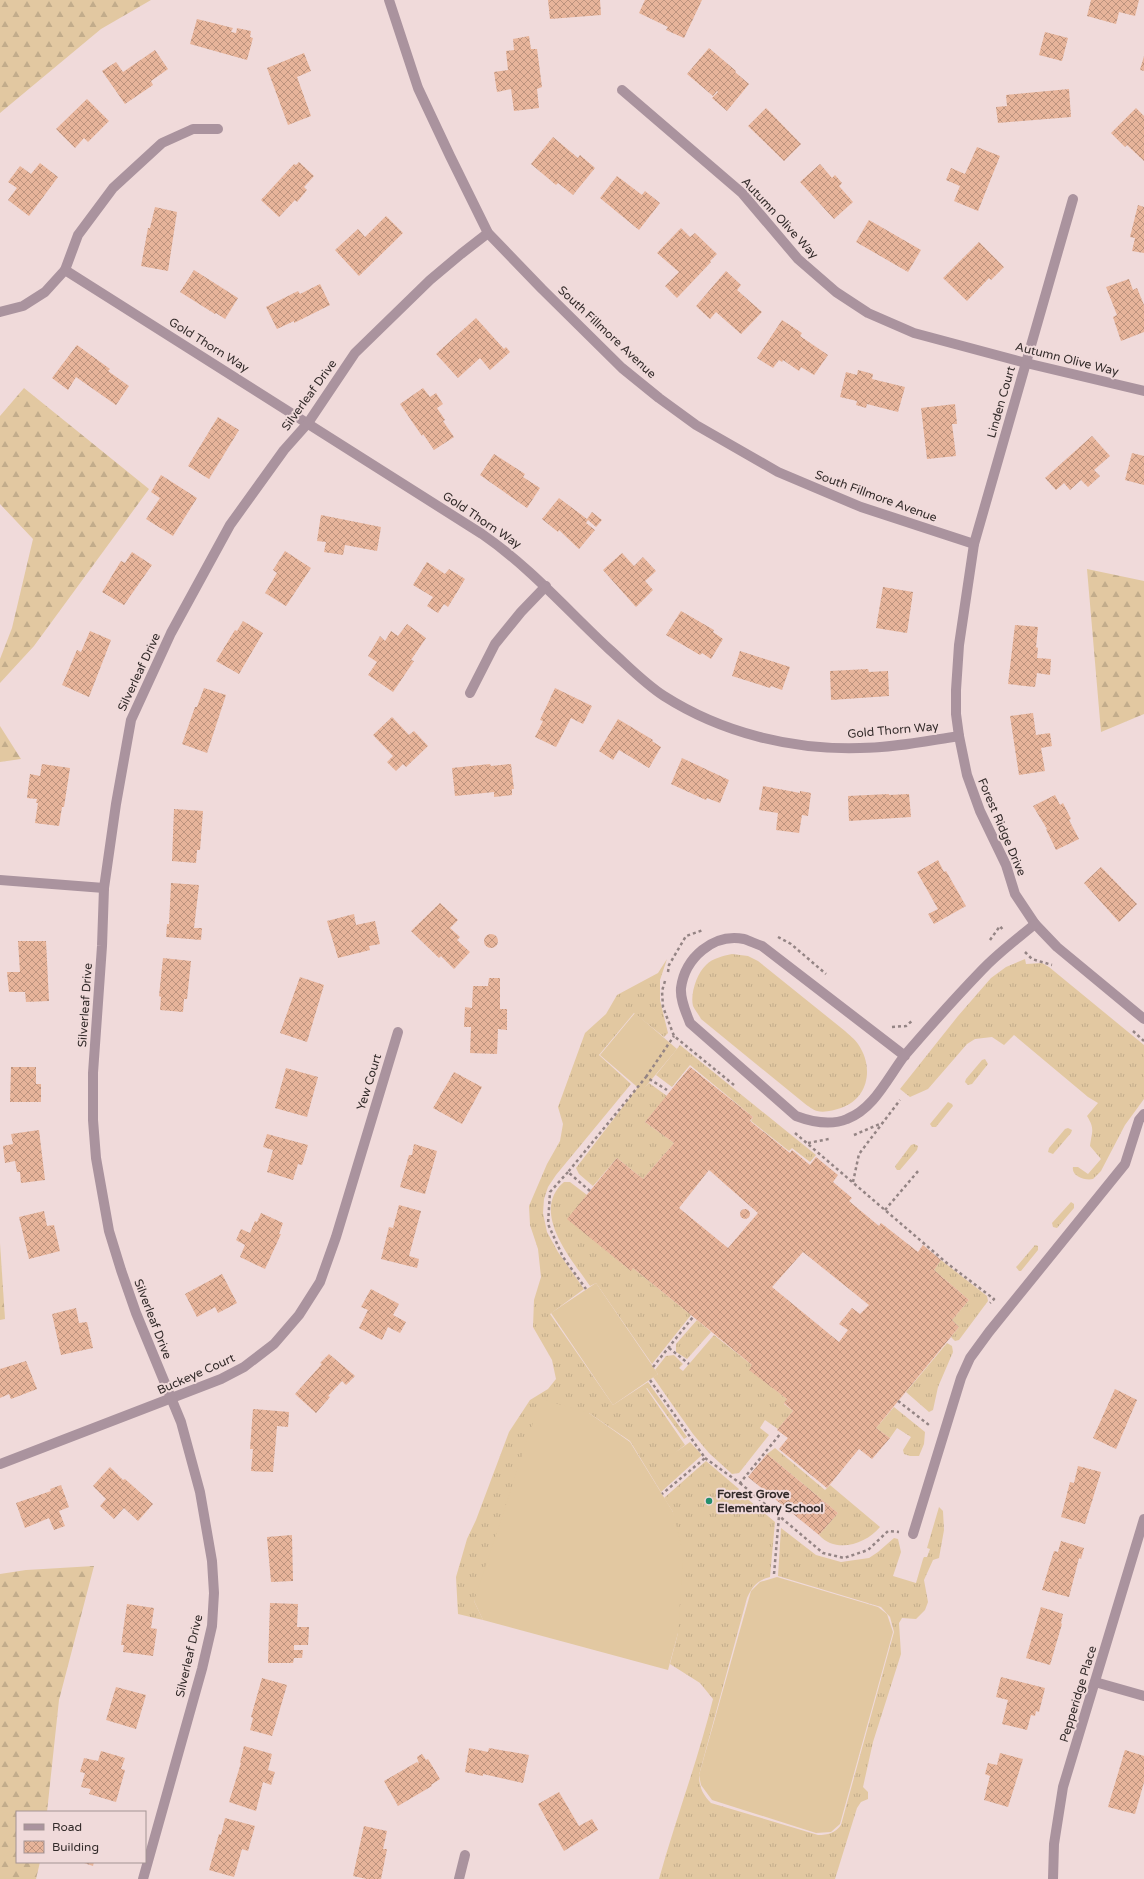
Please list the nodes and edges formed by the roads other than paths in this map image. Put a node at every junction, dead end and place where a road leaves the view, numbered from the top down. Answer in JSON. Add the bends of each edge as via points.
{"nodes":[{"id":1,"x":388,"y":0,"type":"edge"},
{"id":2,"x":622,"y":90,"type":"dead end"},
{"id":3,"x":218,"y":129,"type":"dead end"},
{"id":4,"x":1073,"y":199,"type":"dead end"},
{"id":5,"x":488,"y":233,"type":"junction"},
{"id":6,"x":65,"y":270,"type":"junction"},
{"id":7,"x":0,"y":312,"type":"edge"},
{"id":8,"x":1026,"y":363,"type":"junction"},
{"id":9,"x":1144,"y":391,"type":"edge"},
{"id":10,"x":308,"y":422,"type":"junction"},
{"id":11,"x":974,"y":544,"type":"junction"},
{"id":12,"x":546,"y":586,"type":"junction"},
{"id":13,"x":470,"y":693,"type":"dead end"},
{"id":14,"x":959,"y":736,"type":"junction"},
{"id":15,"x":0,"y":880,"type":"edge"},
{"id":16,"x":104,"y":888,"type":"junction"},
{"id":17,"x":1035,"y":924,"type":"junction"},
{"id":18,"x":1144,"y":1019,"type":"edge"},
{"id":19,"x":398,"y":1032,"type":"dead end"},
{"id":20,"x":905,"y":1056,"type":"junction"},
{"id":21,"x":1144,"y":1114,"type":"edge"},
{"id":22,"x":366,"y":1139,"type":"joint"},
{"id":23,"x":171,"y":1400,"type":"junction"},
{"id":24,"x":0,"y":1464,"type":"edge"},
{"id":25,"x":1144,"y":1519,"type":"edge"},
{"id":26,"x":913,"y":1534,"type":"dead end"},
{"id":27,"x":1095,"y":1682,"type":"junction"},
{"id":28,"x":1144,"y":1696,"type":"edge"},
{"id":29,"x":465,"y":1855,"type":"dead end"},
{"id":30,"x":143,"y":1879,"type":"edge"},
{"id":31,"x":459,"y":1879,"type":"edge"},
{"id":32,"x":1053,"y":1879,"type":"edge"}],
"edges":[{"from":1,"to":5,"type":"street","name":"South Fillmore Avenue","via":[[418,88]]},
{"from":2,"to":8,"type":"street","name":"Autumn Olive Way","via":[[742,193],[798,259],[836,292],[868,313],[914,333]]},
{"from":3,"to":6,"type":"street","via":[[193,129],[162,143],[113,188],[78,236]]},
{"from":4,"to":8,"type":"street","name":"Linden Court"},
{"from":5,"to":10,"type":"street","name":"Silverleaf Drive","via":[[430,280],[355,353]]},
{"from":5,"to":11,"type":"street","name":"South Fillmore Avenue","via":[[622,368],[696,425],[778,472],[822,492],[868,510]]},
{"from":6,"to":7,"type":"street","via":[[45,292],[23,306]]},
{"from":6,"to":10,"type":"street","name":"Gold Thorn Way"},
{"from":8,"to":9,"type":"street","name":"Autumn Olive Way"},
{"from":8,"to":11,"type":"street","name":"Linden Court"},
{"from":10,"to":12,"type":"street","name":"Gold Thorn Way","via":[[509,552]]},
{"from":10,"to":16,"type":"street","name":"Silverleaf Drive","via":[[284,450],[230,526],[171,634],[131,720]]},
{"from":11,"to":14,"type":"street","name":"Forest Ridge Drive","via":[[959,645],[956,690]]},
{"from":12,"to":13,"type":"street","via":[[520,612],[494,644]]},
{"from":12,"to":14,"type":"street","name":"Gold Thorn Way","via":[[608,648],[664,696],[734,730],[817,747],[860,748]]},
{"from":14,"to":17,"type":"street","name":"Forest Ridge Drive","via":[[967,775],[980,811],[1006,865],[1015,894]]},
{"from":15,"to":16,"type":"street"},
{"from":16,"to":23,"type":"street","name":"Silverleaf Drive","via":[[93,1074],[96,1158],[109,1231],[121,1270]]},
{"from":17,"to":18,"type":"street","name":"Forest Ridge Drive","via":[[1057,947]]},
{"from":17,"to":20,"type":"street","via":[[983,968]]},
{"from":19,"to":22,"type":"street","name":"Yew Court"},
{"from":20,"to":20,"type":"street","via":[[762,946],[744,939],[711,943],[698,953],[686,970],[681,989],[683,1006],[690,1023],[796,1116],[811,1121],[846,1120],[870,1103]]},
{"from":21,"to":26,"type":"street","via":[[1138,1120],[1125,1164],[970,1358],[961,1378]]},
{"from":22,"to":23,"type":"street","name":"Buckeye Court","via":[[320,1282],[299,1315],[274,1344],[244,1367]]},
{"from":23,"to":24,"type":"street","name":"Buckeye Court"},
{"from":23,"to":30,"type":"street","name":"Silverleaf Drive","via":[[181,1422],[200,1492],[212,1561],[214,1593],[212,1626],[202,1669]]},
{"from":25,"to":27,"type":"street","name":"Pepperidge Place"},
{"from":27,"to":28,"type":"street"},
{"from":27,"to":32,"type":"street","name":"Pepperidge Place","via":[[1063,1787],[1054,1844]]},
{"from":29,"to":31,"type":"street"}]}
